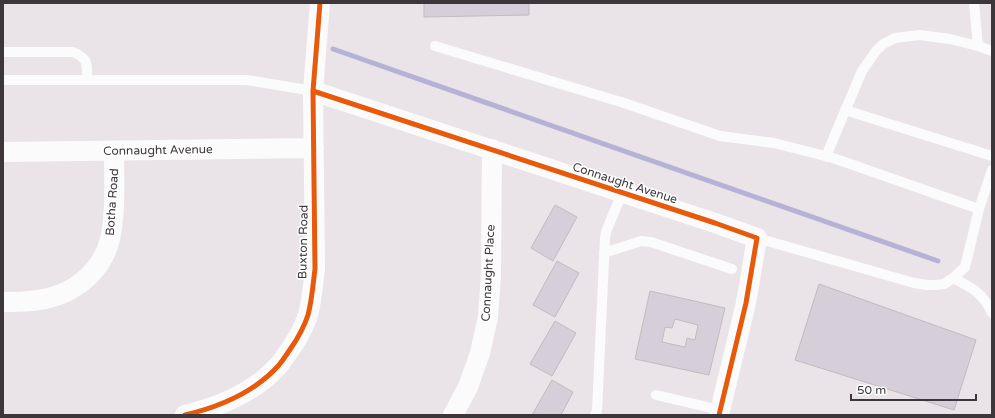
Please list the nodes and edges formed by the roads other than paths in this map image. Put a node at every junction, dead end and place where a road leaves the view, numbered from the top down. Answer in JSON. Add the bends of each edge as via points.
{"nodes":[{"id":1,"x":320,"y":3,"type":"edge"},
{"id":2,"x":974,"y":3,"type":"edge"},
{"id":3,"x":435,"y":46,"type":"dead end"},
{"id":4,"x":978,"y":46,"type":"junction"},
{"id":5,"x":992,"y":51,"type":"edge"},
{"id":6,"x":3,"y":52,"type":"edge"},
{"id":7,"x":3,"y":80,"type":"edge"},
{"id":8,"x":87,"y":80,"type":"junction"},
{"id":9,"x":313,"y":91,"type":"junction"},
{"id":10,"x":846,"y":110,"type":"junction"},
{"id":11,"x":314,"y":148,"type":"junction"},
{"id":12,"x":492,"y":149,"type":"junction"},
{"id":13,"x":114,"y":150,"type":"junction"},
{"id":14,"x":3,"y":152,"type":"edge"},
{"id":15,"x":992,"y":156,"type":"edge"},
{"id":16,"x":827,"y":157,"type":"junction"},
{"id":17,"x":992,"y":170,"type":"edge"},
{"id":18,"x":622,"y":193,"type":"junction"},
{"id":19,"x":980,"y":209,"type":"junction"},
{"id":20,"x":757,"y":238,"type":"junction"},
{"id":21,"x":604,"y":253,"type":"junction"},
{"id":22,"x":732,"y":269,"type":"dead end"},
{"id":23,"x":954,"y":278,"type":"junction"},
{"id":24,"x":3,"y":302,"type":"edge"},
{"id":25,"x":992,"y":313,"type":"edge"},
{"id":26,"x":656,"y":395,"type":"dead end"},
{"id":27,"x":720,"y":412,"type":"edge"},
{"id":28,"x":185,"y":415,"type":"edge"},
{"id":29,"x":453,"y":415,"type":"edge"},
{"id":30,"x":595,"y":415,"type":"edge"}],
"edges":[{"from":1,"to":9,"type":"street","name":"Buxton Road"},
{"from":2,"to":4,"type":"lane"},
{"from":3,"to":16,"type":"lane","via":[[624,102],[720,136],[774,142]]},
{"from":4,"to":5,"type":"lane"},
{"from":4,"to":10,"type":"lane","via":[[919,35],[896,38],[883,44],[862,71]]},
{"from":6,"to":8,"type":"lane","via":[[73,52],[87,63]]},
{"from":7,"to":8,"type":"lane"},
{"from":8,"to":9,"type":"lane","via":[[247,80]]},
{"from":9,"to":11,"type":"street","name":"Buxton Road"},
{"from":9,"to":12,"type":"street","name":"Connaught Avenue"},
{"from":10,"to":15,"type":"lane"},
{"from":10,"to":16,"type":"lane"},
{"from":11,"to":13,"type":"street","name":"Connaught Avenue"},
{"from":11,"to":28,"type":"street","name":"Buxton Road","via":[[315,269],[308,315],[298,337],[280,365],[252,388],[226,402]]},
{"from":12,"to":18,"type":"street","name":"Connaught Avenue"},
{"from":12,"to":29,"type":"street","name":"Connaught Place","via":[[488,317],[480,353],[468,387]]},
{"from":13,"to":14,"type":"street","name":"Connaught Avenue"},
{"from":13,"to":24,"type":"street","name":"Botha Road","via":[[110,241],[93,273],[80,284],[50,298]]},
{"from":16,"to":19,"type":"lane"},
{"from":17,"to":19,"type":"lane"},
{"from":18,"to":20,"type":"street","name":"Connaught Avenue"},
{"from":18,"to":21,"type":"lane","via":[[606,232]]},
{"from":19,"to":23,"type":"lane","via":[[965,267]]},
{"from":20,"to":23,"type":"lane","via":[[914,283],[936,285]]},
{"from":20,"to":27,"type":"street","via":[[746,303]]},
{"from":21,"to":22,"type":"lane","via":[[645,241]]},
{"from":21,"to":30,"type":"lane"},
{"from":23,"to":25,"type":"lane","via":[[973,288]]},
{"from":26,"to":27,"type":"lane"}]}
